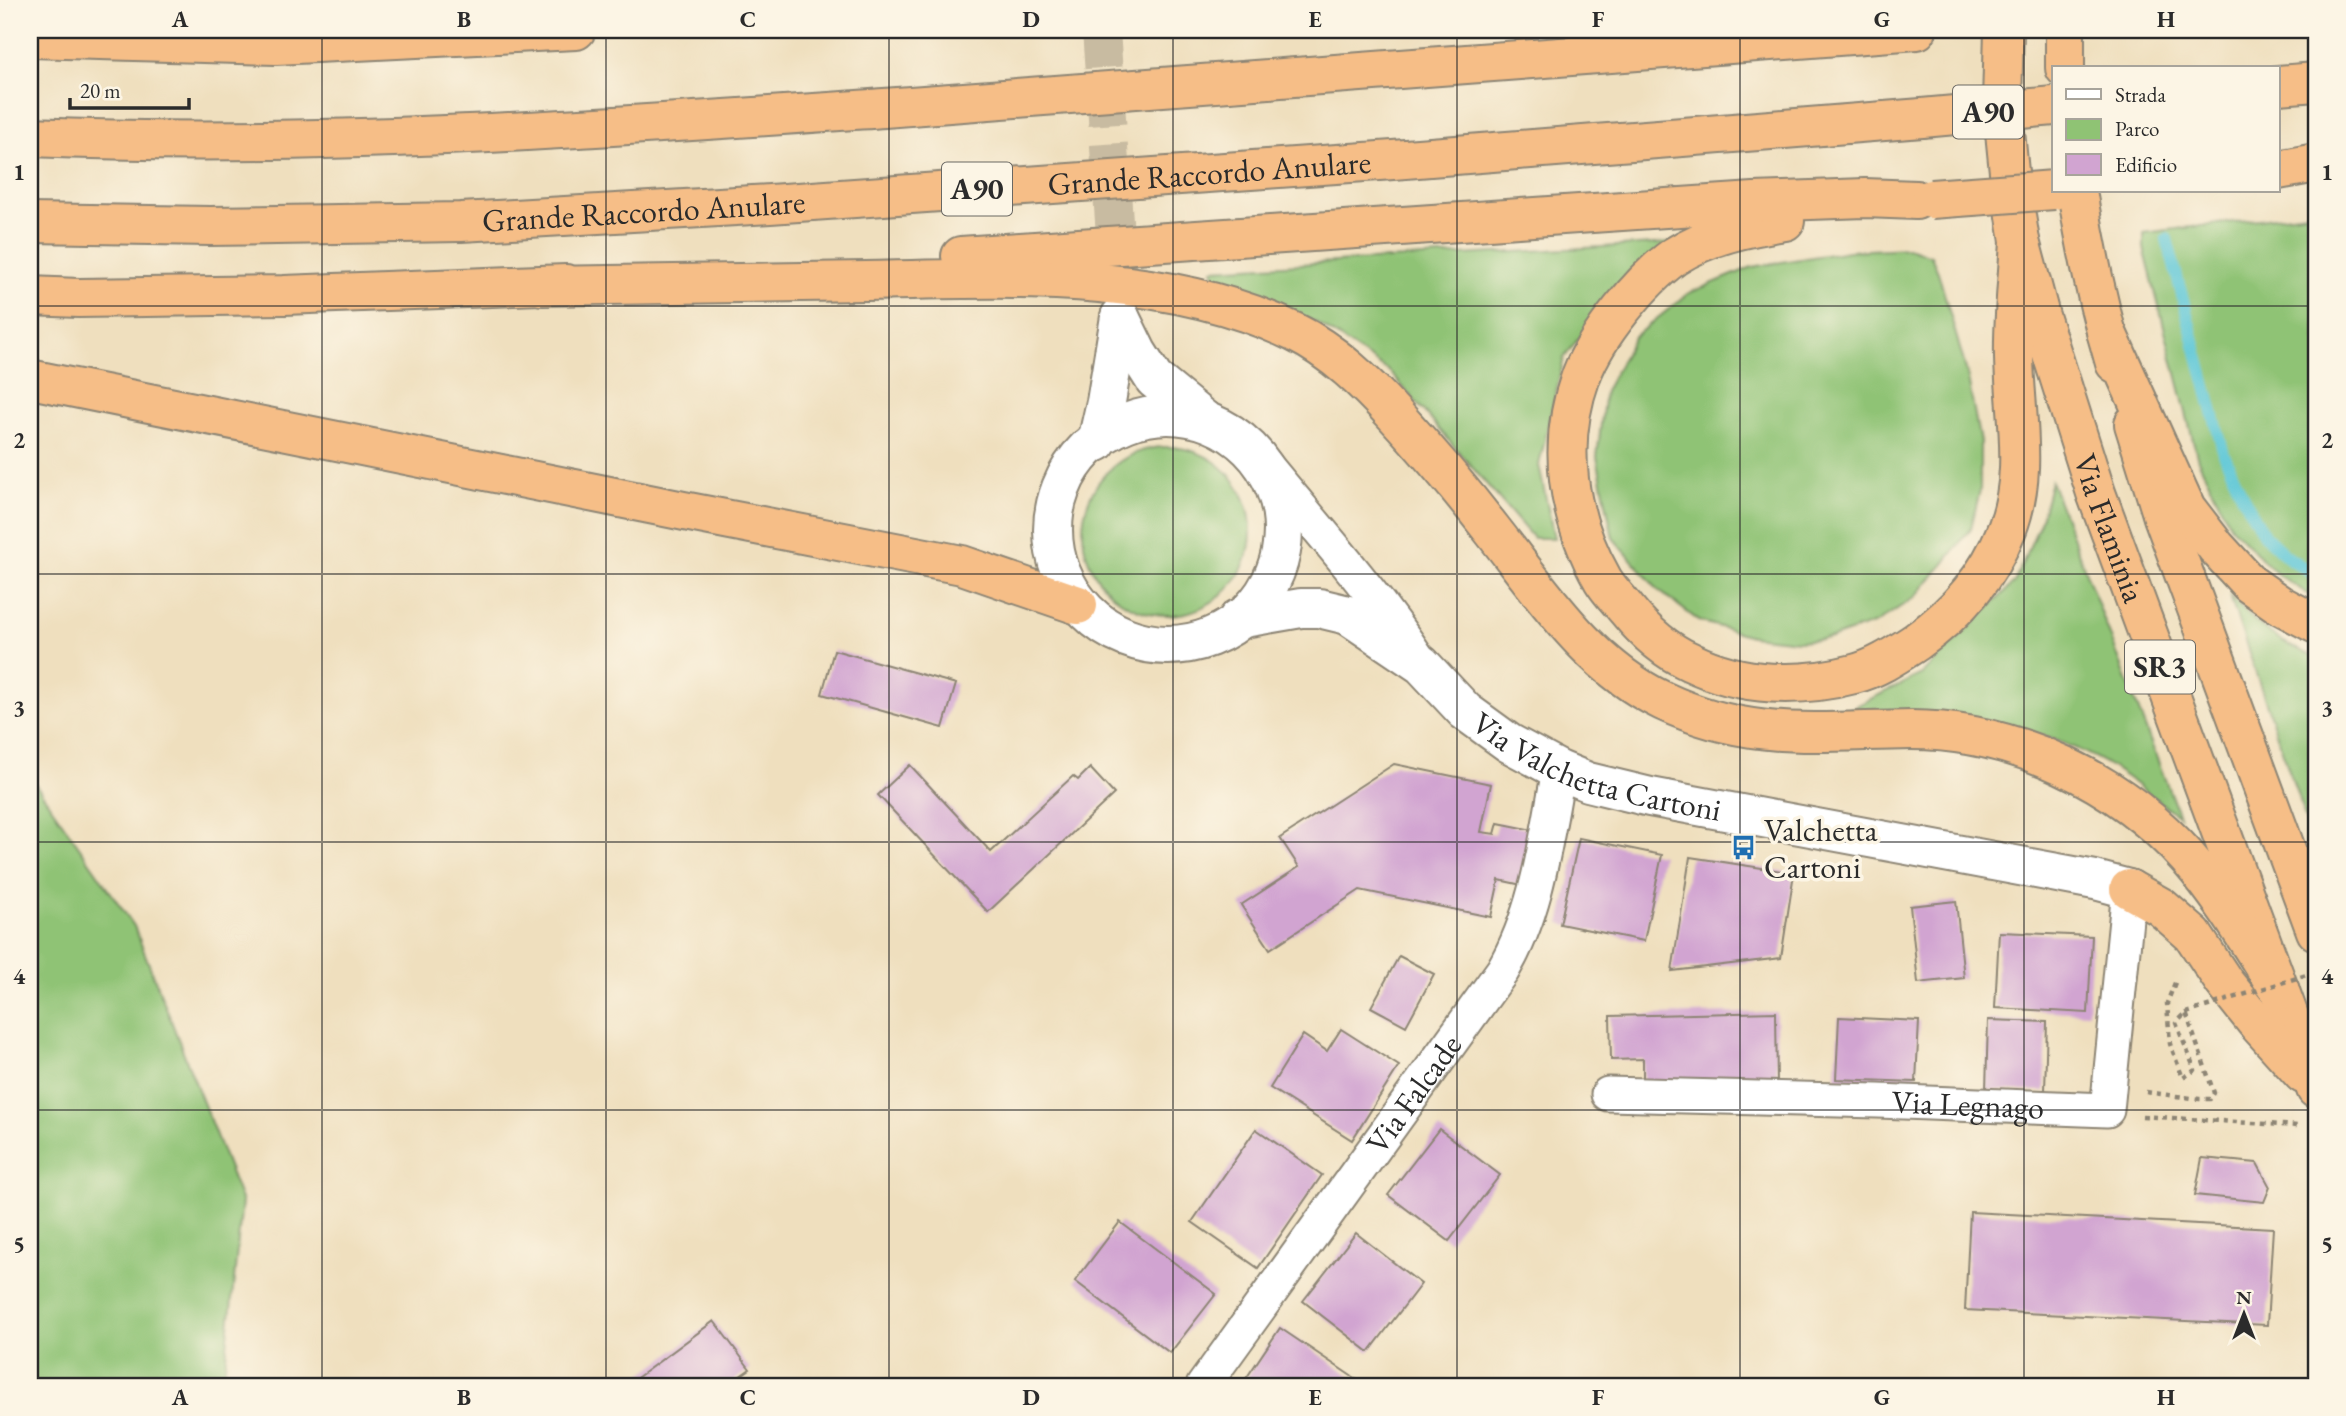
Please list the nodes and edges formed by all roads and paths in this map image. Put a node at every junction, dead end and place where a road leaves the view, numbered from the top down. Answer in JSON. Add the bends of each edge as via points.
{"nodes":[{"id":1,"x":576,"y":30,"type":"edge"},
{"id":2,"x":1917,"y":30,"type":"edge"},
{"id":3,"x":2004,"y":30,"type":"edge"},
{"id":4,"x":2065,"y":30,"type":"edge"},
{"id":5,"x":30,"y":38,"type":"edge"},
{"id":6,"x":2065,"y":66,"type":"edge"},
{"id":7,"x":2316,"y":82,"type":"edge"},
{"id":8,"x":2280,"y":85,"type":"edge"},
{"id":9,"x":2052,"y":106,"type":"edge"},
{"id":10,"x":30,"y":137,"type":"edge"},
{"id":11,"x":2316,"y":163,"type":"edge"},
{"id":12,"x":2280,"y":172,"type":"edge"},
{"id":13,"x":2280,"y":172,"type":"edge"},
{"id":14,"x":2316,"y":176,"type":"edge"},
{"id":15,"x":2052,"y":190,"type":"edge"},
{"id":16,"x":2077,"y":192,"type":"edge"},
{"id":17,"x":1924,"y":200,"type":"junction"},
{"id":18,"x":30,"y":223,"type":"edge"},
{"id":19,"x":2020,"y":241,"type":"junction"},
{"id":20,"x":542,"y":286,"type":"junction"},
{"id":21,"x":30,"y":296,"type":"edge"},
{"id":22,"x":2106,"y":331,"type":"junction"},
{"id":23,"x":30,"y":379,"type":"edge"},
{"id":24,"x":1204,"y":420,"type":"junction"},
{"id":25,"x":1097,"y":442,"type":"junction"},
{"id":26,"x":1263,"y":462,"type":"junction"},
{"id":27,"x":1078,"y":606,"type":"junction"},
{"id":28,"x":1238,"y":619,"type":"junction"},
{"id":29,"x":2316,"y":624,"type":"edge"},
{"id":30,"x":1422,"y":665,"type":"junction"},
{"id":31,"x":1559,"y":771,"type":"junction"},
{"id":32,"x":2129,"y":890,"type":"junction"},
{"id":33,"x":2316,"y":931,"type":"edge"},
{"id":34,"x":2193,"y":936,"type":"junction"},
{"id":35,"x":2316,"y":972,"type":"edge"},
{"id":36,"x":2280,"y":991,"type":"junction"},
{"id":37,"x":2186,"y":1013,"type":"junction"},
{"id":38,"x":2316,"y":1088,"type":"edge"},
{"id":39,"x":2141,"y":1091,"type":"dead end"},
{"id":40,"x":1608,"y":1094,"type":"dead end"},
{"id":41,"x":2141,"y":1116,"type":"dead end"},
{"id":42,"x":2303,"y":1126,"type":"dead end"},
{"id":43,"x":1203,"y":1386,"type":"edge"}],
"edges":[{"from":1,"to":5,"type":"highway","via":[[276,45]]},
{"from":2,"to":10,"type":"highway","via":[[1156,89],[582,127],[272,140]]},
{"from":3,"to":19,"type":"highway","name":"Via Flaminia","number":"SR3","via":[[2002,103]]},
{"from":4,"to":6,"type":"highway"},
{"from":7,"to":8,"type":"highway"},
{"from":9,"to":18,"type":"highway","name":"Grande Raccordo Anulare","number":"A90","bridge":true,"via":[[1393,160],[770,204],[474,221],[210,226]]},
{"from":11,"to":12,"type":"highway"},
{"from":13,"to":14,"type":"highway"},
{"from":15,"to":17,"type":"highway","bridge":true},
{"from":16,"to":22,"type":"highway","number":"SR3"},
{"from":17,"to":19,"type":"highway","via":[[1745,227],[1709,239],[1656,271],[1638,289],[1587,362],[1574,400],[1567,456],[1568,484],[1581,536],[1605,582],[1637,622],[1690,662],[1773,684],[1808,683],[1867,671],[1937,627],[1979,583],[2008,527],[2020,468],[2014,356]]},
{"from":17,"to":20,"type":"highway","via":[[1754,202]]},
{"from":19,"to":36,"type":"highway","name":"Via Flaminia","number":"SR3","via":[[2096,493]]},
{"from":20,"to":21,"type":"highway","via":[[270,295]]},
{"from":20,"to":36,"type":"highway","via":[[986,279],[1097,282],[1204,301],[1281,326],[1328,352],[1371,390],[1486,521],[1564,621],[1619,674],[1655,698],[1692,715],[1753,730],[1968,735],[2069,769],[2141,814],[2186,857]]},
{"from":22,"to":29,"type":"highway","via":[[2186,508],[2250,584]]},
{"from":22,"to":33,"type":"highway","name":"Via Flaminia","number":"SR3","via":[[2163,517]]},
{"from":23,"to":27,"type":"highway","via":[[962,565]]},
{"from":24,"to":25,"type":"street","name":"Via Valchetta Cartoni","via":[[1179,414],[1149,416],[1121,426]]},
{"from":24,"to":25,"type":"street","via":[[1154,379],[1120,317]]},
{"from":24,"to":26,"type":"street","name":"Via Valchetta Cartoni","via":[[1239,437]]},
{"from":25,"to":27,"type":"street","name":"Via Valchetta Cartoni","via":[[1066,480],[1053,519],[1055,561],[1067,594]]},
{"from":26,"to":28,"type":"street","name":"Via Valchetta Cartoni","via":[[1282,508],[1281,554],[1261,596]]},
{"from":26,"to":30,"type":"street","name":"Via Valchetta Cartoni","via":[[1395,623]]},
{"from":27,"to":28,"type":"street","name":"Via Valchetta Cartoni","via":[[1117,634],[1166,647],[1208,638]]},
{"from":28,"to":30,"type":"street","via":[[1301,608],[1335,611],[1360,621]]},
{"from":30,"to":31,"type":"street","name":"Via Valchetta Cartoni","via":[[1465,711]]},
{"from":31,"to":32,"type":"street","name":"Via Valchetta Cartoni","via":[[1650,797]]},
{"from":31,"to":43,"type":"street","name":"Via Falcade","via":[[1537,884],[1513,953]]},
{"from":32,"to":34,"type":"highway","via":[[2161,907]]},
{"from":32,"to":40,"type":"street","name":"Via Legnago","via":[[2107,1110]]},
{"from":34,"to":37,"type":"path","via":[[2167,1003],[2170,1044],[2183,1078],[2195,1070],[2176,1023]]},
{"from":34,"to":38,"type":"highway","via":[[2256,1022]]},
{"from":35,"to":37,"type":"path","bridge":true},
{"from":36,"to":38,"type":"highway","name":"Via Flaminia","number":"SR3"},
{"from":37,"to":39,"type":"path","via":[[2214,1093],[2199,1099]]},
{"from":41,"to":42,"type":"path"}]}
